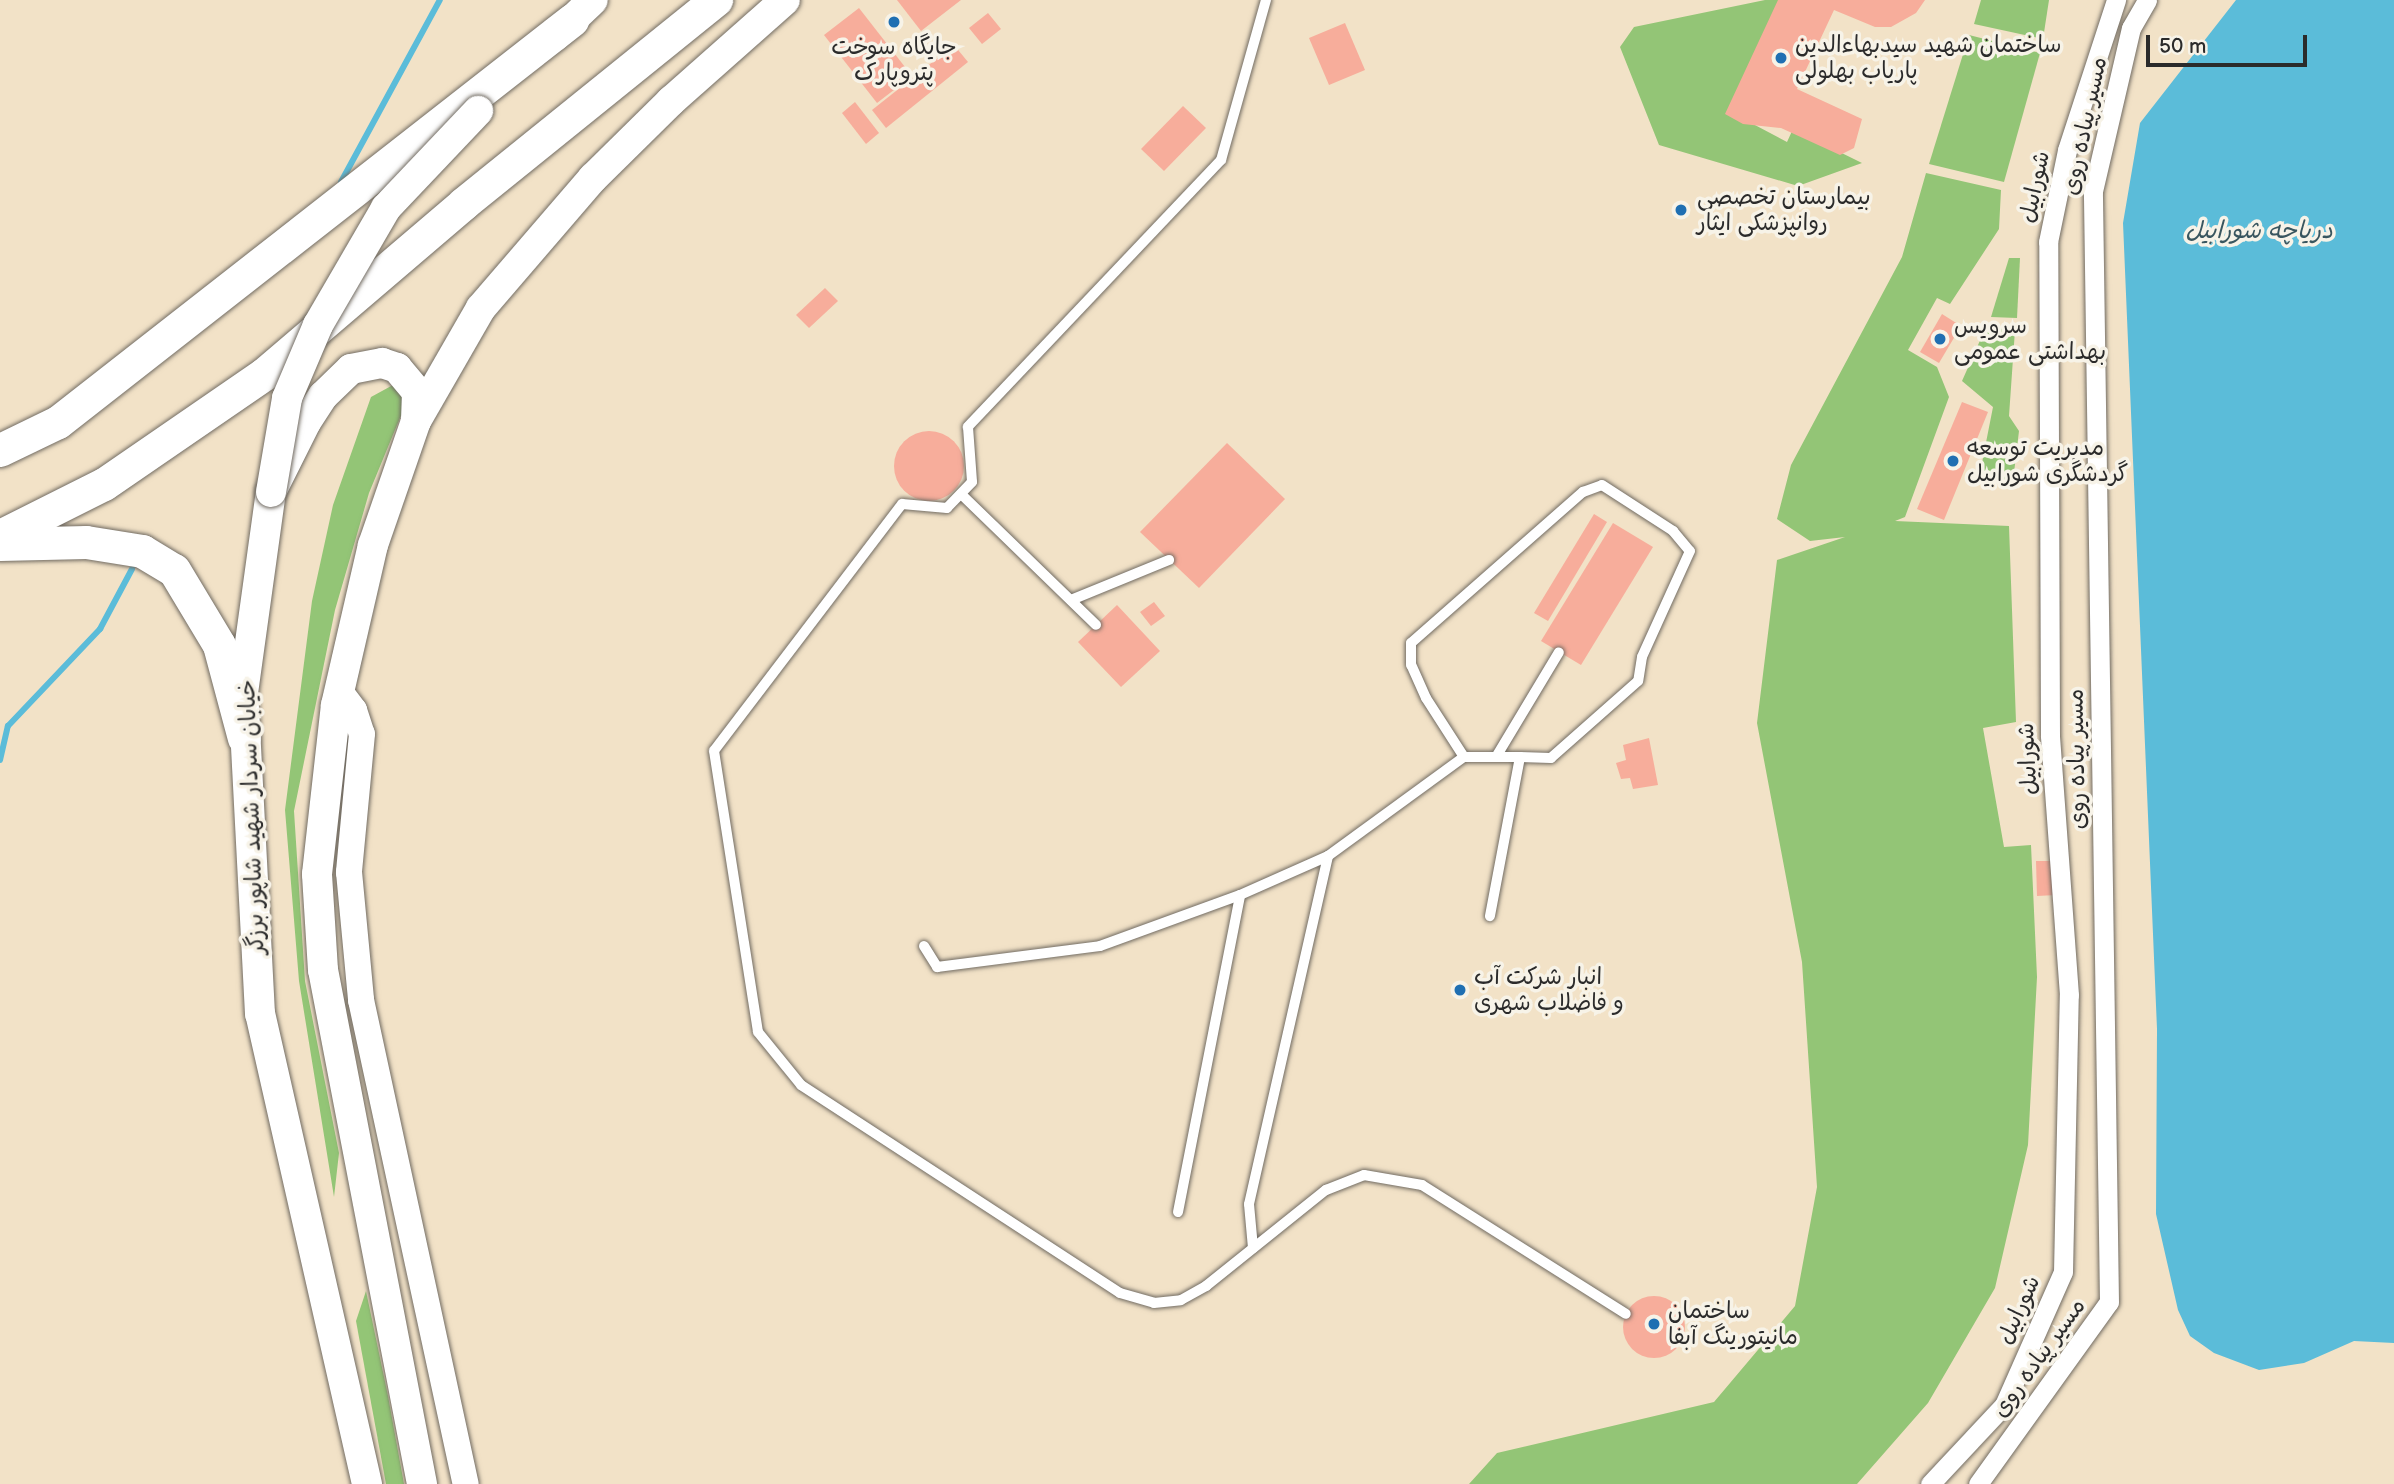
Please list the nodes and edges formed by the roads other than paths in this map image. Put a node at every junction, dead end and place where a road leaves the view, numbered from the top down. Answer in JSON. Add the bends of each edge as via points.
{"nodes":[{"id":1,"x":716,"y":0,"type":"edge"},
{"id":2,"x":785,"y":0,"type":"edge"},
{"id":3,"x":1266,"y":0,"type":"edge"},
{"id":4,"x":2116,"y":0,"type":"edge"},
{"id":5,"x":2147,"y":0,"type":"edge"},
{"id":6,"x":582,"y":10,"type":"edge"},
{"id":7,"x":416,"y":421,"type":"junction"},
{"id":8,"x":0,"y":450,"type":"edge"},
{"id":9,"x":271,"y":492,"type":"junction"},
{"id":10,"x":961,"y":494,"type":"junction"},
{"id":11,"x":0,"y":536,"type":"edge"},
{"id":12,"x":0,"y":544,"type":"edge"},
{"id":13,"x":1169,"y":560,"type":"dead end"},
{"id":14,"x":1071,"y":600,"type":"junction"},
{"id":15,"x":1096,"y":625,"type":"dead end"},
{"id":16,"x":1559,"y":652,"type":"dead end"},
{"id":17,"x":339,"y":690,"type":"junction"},
{"id":18,"x":244,"y":738,"type":"junction"},
{"id":19,"x":1464,"y":757,"type":"junction"},
{"id":20,"x":1496,"y":757,"type":"junction"},
{"id":21,"x":1520,"y":757,"type":"junction"},
{"id":22,"x":1328,"y":856,"type":"junction"},
{"id":23,"x":1240,"y":895,"type":"junction"},
{"id":24,"x":1490,"y":916,"type":"dead end"},
{"id":25,"x":923,"y":946,"type":"dead end"},
{"id":26,"x":1178,"y":1212,"type":"dead end"},
{"id":27,"x":1253,"y":1248,"type":"junction"},
{"id":28,"x":1626,"y":1314,"type":"dead end"},
{"id":29,"x":367,"y":1484,"type":"edge"},
{"id":30,"x":422,"y":1484,"type":"edge"},
{"id":31,"x":466,"y":1484,"type":"edge"},
{"id":32,"x":1930,"y":1484,"type":"edge"},
{"id":33,"x":1978,"y":1484,"type":"edge"}],
"edges":[{"from":1,"to":11,"type":"highway","via":[[464,203],[264,374],[104,484]]},
{"from":2,"to":7,"type":"main road","via":[[671,101],[515,265],[458,343]]},
{"from":3,"to":10,"type":"lane","via":[[1221,160],[968,427],[972,481]]},
{"from":4,"to":32,"type":"street","name":"شورابیل","via":[[2074,126],[2048,242],[2050,735],[2069,995],[2063,1272],[2004,1405]]},
{"from":5,"to":33,"type":"street","name":"مسیر پیاده روی","via":[[2131,28],[2093,191],[2109,1302]]},
{"from":6,"to":8,"type":"highway","via":[[58,422]]},
{"from":6,"to":9,"type":"main road","name":"خیابان سردار شهید شاپور برزگر","bridge":true,"via":[[386,208],[318,325],[288,398]]},
{"from":7,"to":9,"type":"main road","via":[[417,392],[397,368],[366,363],[351,369],[312,413]]},
{"from":7,"to":17,"type":"main road","via":[[373,545]]},
{"from":9,"to":18,"type":"main road","name":"خیابان سردار شهید شاپور برزگر","via":[[243,693]]},
{"from":10,"to":14,"type":"lane"},
{"from":10,"to":27,"type":"lane","via":[[947,508],[902,504],[714,751],[758,1031],[801,1085],[1120,1293],[1154,1303],[1181,1300]]},
{"from":12,"to":18,"type":"highway","via":[[86,542],[142,551],[174,570],[219,645]]},
{"from":13,"to":14,"type":"lane"},
{"from":14,"to":15,"type":"lane"},
{"from":16,"to":20,"type":"lane"},
{"from":17,"to":30,"type":"main road","via":[[317,874],[323,970]]},
{"from":17,"to":31,"type":"main road","via":[[354,710],[362,734],[349,872],[361,1000]]},
{"from":18,"to":29,"type":"main road","name":"خیابان سردار شهید شاپور برزگر","via":[[260,1014]]},
{"from":19,"to":20,"type":"lane"},
{"from":19,"to":21,"type":"lane","via":[[1426,698],[1411,665],[1411,643],[1583,492],[1602,485],[1673,531],[1690,551],[1642,657],[1639,681],[1551,758]]},
{"from":19,"to":22,"type":"lane"},
{"from":20,"to":21,"type":"lane"},
{"from":21,"to":24,"type":"lane"},
{"from":22,"to":23,"type":"lane"},
{"from":22,"to":27,"type":"lane","via":[[1248,1204]]},
{"from":23,"to":25,"type":"lane","via":[[1100,946],[937,967]]},
{"from":23,"to":26,"type":"lane"},
{"from":27,"to":28,"type":"lane","via":[[1325,1190],[1364,1175],[1397,1180],[1422,1185]]}]}
